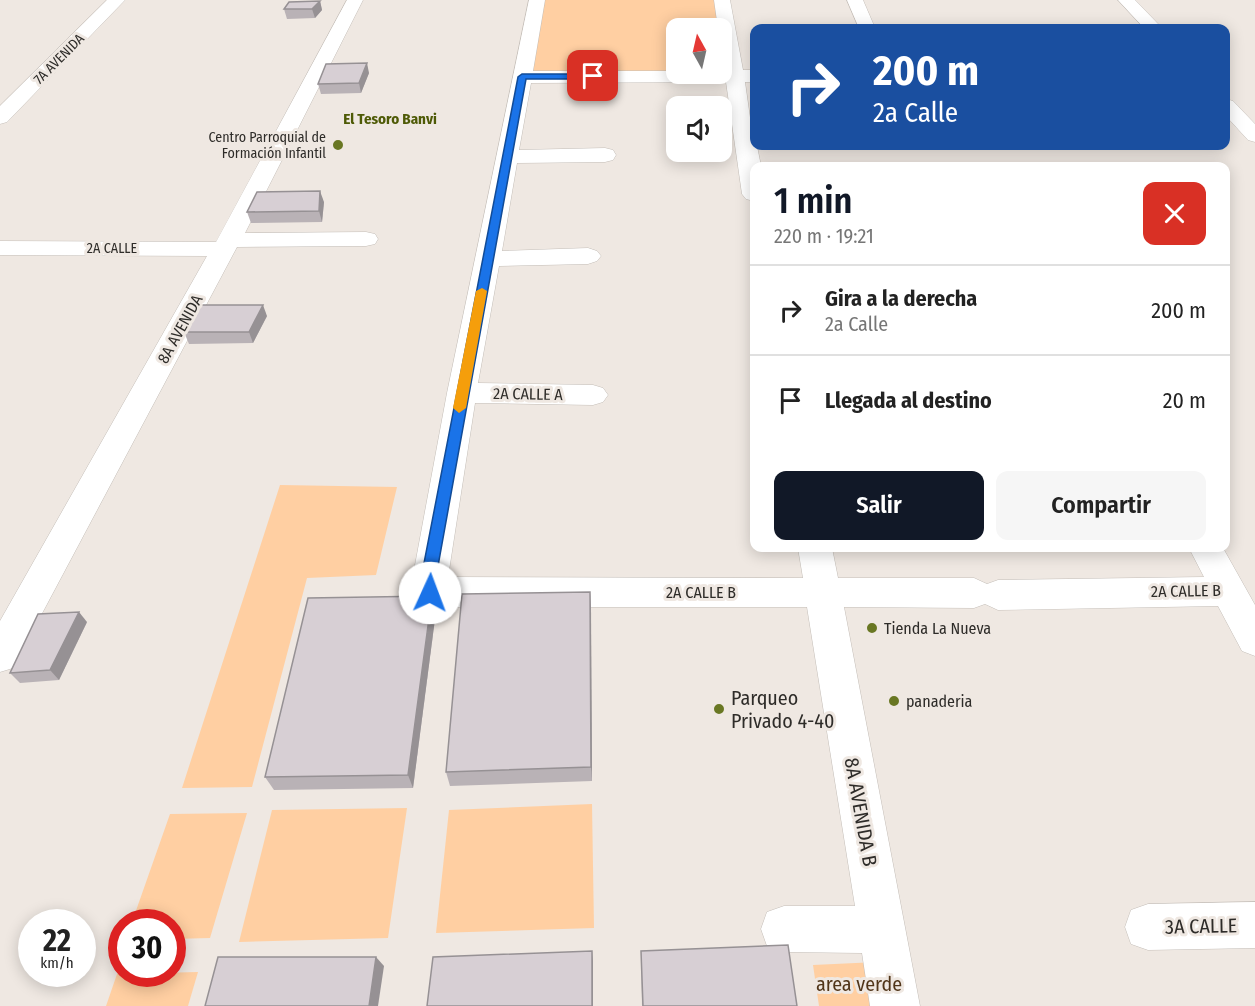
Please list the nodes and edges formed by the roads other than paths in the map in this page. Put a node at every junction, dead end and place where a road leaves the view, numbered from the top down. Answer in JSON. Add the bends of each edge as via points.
{"nodes":[{"id":1,"x":117,"y":0,"type":"edge"},
{"id":2,"x":355,"y":0,"type":"edge"},
{"id":3,"x":537,"y":0,"type":"edge"},
{"id":4,"x":723,"y":0,"type":"edge"},
{"id":5,"x":855,"y":0,"type":"edge"},
{"id":6,"x":1126,"y":0,"type":"edge"},
{"id":7,"x":865,"y":24,"type":"edge"},
{"id":8,"x":1149,"y":24,"type":"edge"},
{"id":9,"x":745,"y":76,"type":"edge"},
{"id":10,"x":522,"y":77,"type":"junction"},
{"id":11,"x":1230,"y":109,"type":"edge"},
{"id":12,"x":0,"y":118,"type":"edge"},
{"id":13,"x":1255,"y":136,"type":"edge"},
{"id":14,"x":750,"y":142,"type":"edge"},
{"id":15,"x":605,"y":155,"type":"dead end"},
{"id":16,"x":507,"y":156,"type":"junction"},
{"id":17,"x":366,"y":238,"type":"dead end"},
{"id":18,"x":227,"y":244,"type":"junction"},
{"id":19,"x":0,"y":248,"type":"edge"},
{"id":20,"x":588,"y":256,"type":"dead end"},
{"id":21,"x":488,"y":259,"type":"junction"},
{"id":22,"x":462,"y":393,"type":"junction"},
{"id":23,"x":593,"y":395,"type":"dead end"},
{"id":24,"x":816,"y":552,"type":"edge"},
{"id":25,"x":1208,"y":552,"type":"edge"},
{"id":26,"x":1229,"y":591,"type":"junction"},
{"id":27,"x":822,"y":592,"type":"junction"},
{"id":28,"x":1255,"y":640,"type":"edge"},
{"id":29,"x":0,"y":656,"type":"edge"},
{"id":30,"x":1255,"y":925,"type":"edge"},
{"id":31,"x":1148,"y":927,"type":"dead end"},
{"id":32,"x":784,"y":929,"type":"dead end"},
{"id":33,"x":882,"y":930,"type":"junction"},
{"id":34,"x":895,"y":1006,"type":"edge"}],
"edges":[{"from":1,"to":12,"type":"street","name":"7A AVENIDA"},
{"from":2,"to":18,"type":"street","name":"8A AVENIDA"},
{"from":3,"to":10,"type":"street"},
{"from":4,"to":9,"type":"street"},
{"from":5,"to":7,"type":"street"},
{"from":6,"to":8,"type":"street"},
{"from":9,"to":10,"type":"street"},
{"from":9,"to":14,"type":"street"},
{"from":10,"to":16,"type":"street"},
{"from":11,"to":13,"type":"street"},
{"from":15,"to":16,"type":"street"},
{"from":16,"to":21,"type":"street"},
{"from":17,"to":18,"type":"street","name":"2A CALLE"},
{"from":18,"to":19,"type":"street","name":"2A CALLE"},
{"from":18,"to":29,"type":"street","name":"8A AVENIDA"},
{"from":20,"to":21,"type":"street"},
{"from":21,"to":22,"type":"street"},
{"from":22,"to":23,"type":"street","name":"2A CALLE A"},
{"from":22,"to":27,"type":"street","name":"2A CALLE B","via":[[428,592]]},
{"from":24,"to":27,"type":"street","name":"8A AVENIDA B"},
{"from":25,"to":26,"type":"street"},
{"from":26,"to":27,"type":"street","name":"2A CALLE B"},
{"from":26,"to":28,"type":"street"},
{"from":27,"to":33,"type":"street","name":"8A AVENIDA B"},
{"from":30,"to":31,"type":"street","name":"3A CALLE"},
{"from":32,"to":33,"type":"street"},
{"from":33,"to":34,"type":"street","name":"8A AVENIDA B"}]}
